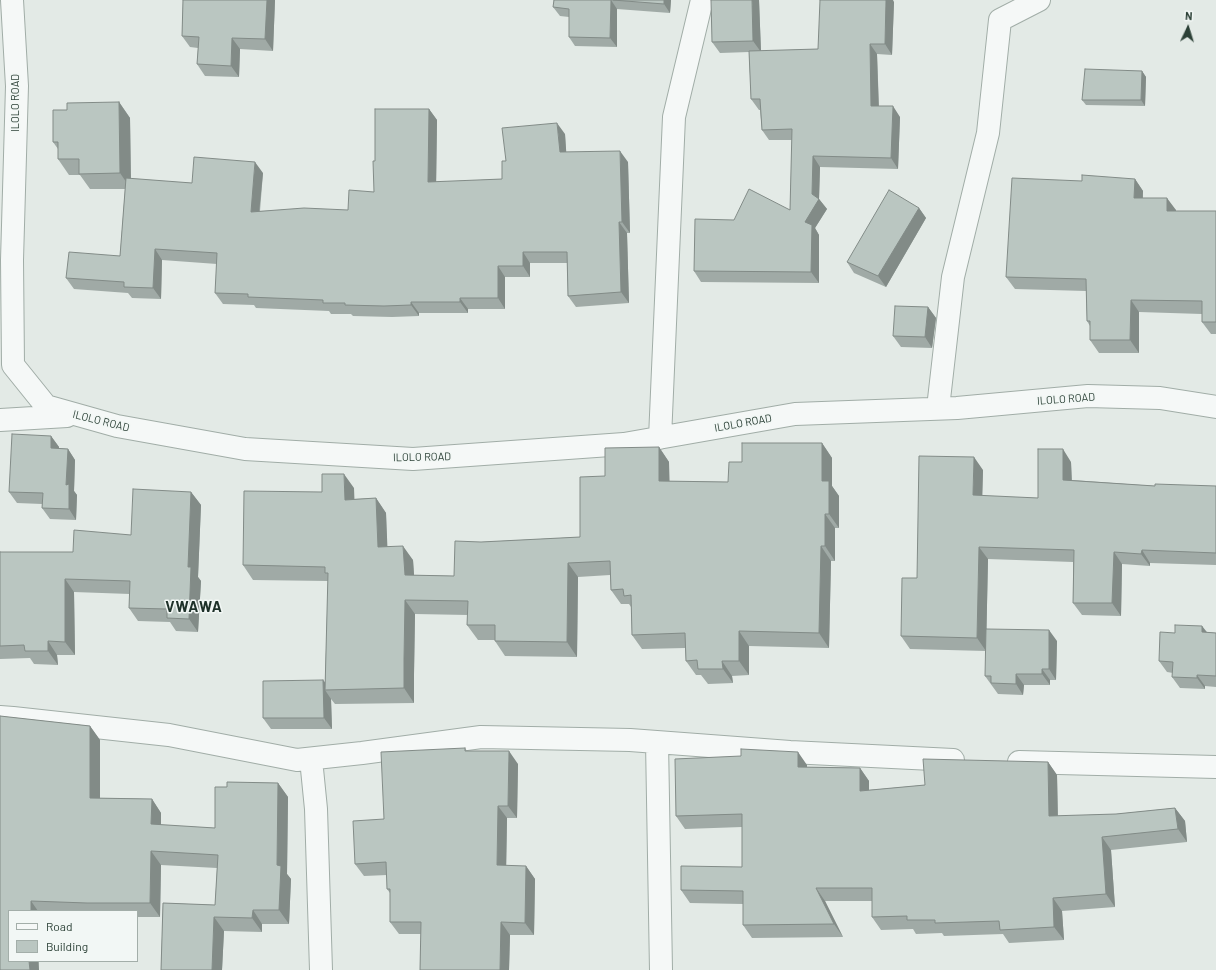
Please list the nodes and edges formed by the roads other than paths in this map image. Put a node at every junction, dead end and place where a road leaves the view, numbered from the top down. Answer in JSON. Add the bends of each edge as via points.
{"nodes":[{"id":1,"x":12,"y":0,"type":"edge"},
{"id":2,"x":702,"y":0,"type":"edge"},
{"id":3,"x":1039,"y":0,"type":"edge"},
{"id":4,"x":1216,"y":407,"type":"edge"},
{"id":5,"x":938,"y":408,"type":"junction"},
{"id":6,"x":78,"y":415,"type":"junction"},
{"id":7,"x":0,"y":420,"type":"edge"},
{"id":8,"x":660,"y":438,"type":"junction"},
{"id":9,"x":0,"y":717,"type":"edge"},
{"id":10,"x":657,"y":742,"type":"junction"},
{"id":11,"x":311,"y":759,"type":"junction"},
{"id":12,"x":969,"y":760,"type":"edge"},
{"id":13,"x":1000,"y":761,"type":"edge"},
{"id":14,"x":1216,"y":767,"type":"edge"},
{"id":15,"x":321,"y":970,"type":"edge"},
{"id":16,"x":661,"y":970,"type":"edge"}],
"edges":[{"from":1,"to":6,"type":"street","name":"ILOLO ROAD","via":[[17,86],[12,260],[13,365],[46,406]]},
{"from":2,"to":8,"type":"street","via":[[674,117]]},
{"from":3,"to":5,"type":"street","via":[[1000,20],[988,133],[953,277]]},
{"from":4,"to":5,"type":"street","name":"ILOLO ROAD","via":[[1160,398],[1088,396]]},
{"from":5,"to":8,"type":"street","name":"ILOLO ROAD","via":[[794,414]]},
{"from":6,"to":7,"type":"street"},
{"from":6,"to":8,"type":"street","name":"ILOLO ROAD","via":[[117,426],[245,449],[413,459],[624,444]]},
{"from":9,"to":11,"type":"street","via":[[169,735],[297,760]]},
{"from":10,"to":11,"type":"street","via":[[481,737]]},
{"from":10,"to":12,"type":"street","via":[[790,752]]},
{"from":10,"to":16,"type":"street"},
{"from":11,"to":15,"type":"street","via":[[316,809]]},
{"from":13,"to":14,"type":"street"}]}
